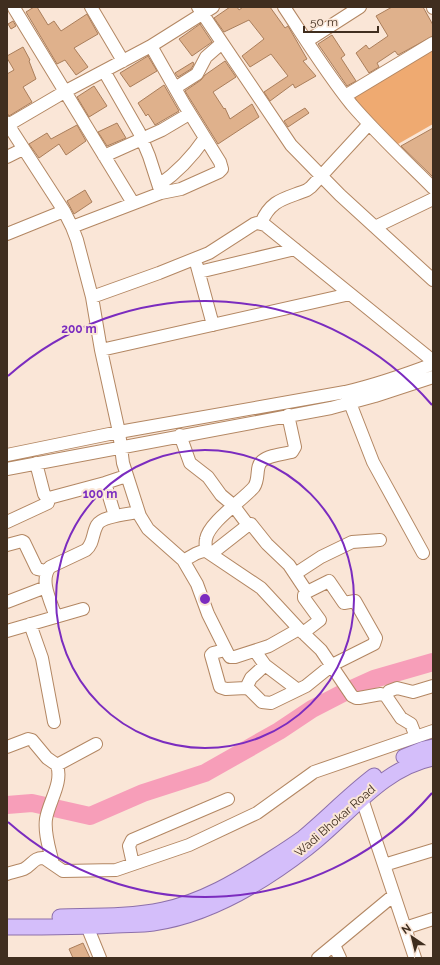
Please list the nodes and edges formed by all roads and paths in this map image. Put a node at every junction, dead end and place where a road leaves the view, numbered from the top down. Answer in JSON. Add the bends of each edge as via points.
{"nodes":[{"id":1,"x":91,"y":7,"type":"edge"},
{"id":2,"x":284,"y":7,"type":"edge"},
{"id":3,"x":360,"y":7,"type":"edge"},
{"id":4,"x":12,"y":9,"type":"edge"},
{"id":5,"x":204,"y":9,"type":"edge"},
{"id":6,"x":307,"y":41,"type":"junction"},
{"id":7,"x":222,"y":43,"type":"junction"},
{"id":8,"x":433,"y":43,"type":"edge"},
{"id":9,"x":151,"y":46,"type":"junction"},
{"id":10,"x":123,"y":61,"type":"junction"},
{"id":11,"x":104,"y":71,"type":"junction"},
{"id":12,"x":175,"y":88,"type":"junction"},
{"id":13,"x":66,"y":91,"type":"junction"},
{"id":14,"x":345,"y":96,"type":"junction"},
{"id":15,"x":190,"y":114,"type":"junction"},
{"id":16,"x":8,"y":124,"type":"edge"},
{"id":17,"x":369,"y":124,"type":"junction"},
{"id":18,"x":205,"y":138,"type":"junction"},
{"id":19,"x":142,"y":139,"type":"junction"},
{"id":20,"x":23,"y":149,"type":"junction"},
{"id":21,"x":104,"y":156,"type":"junction"},
{"id":22,"x":7,"y":157,"type":"edge"},
{"id":23,"x":322,"y":176,"type":"junction"},
{"id":24,"x":433,"y":188,"type":"edge"},
{"id":25,"x":160,"y":189,"type":"junction"},
{"id":26,"x":433,"y":199,"type":"edge"},
{"id":27,"x":133,"y":203,"type":"junction"},
{"id":28,"x":64,"y":211,"type":"junction"},
{"id":29,"x":261,"y":223,"type":"junction"},
{"id":30,"x":72,"y":227,"type":"junction"},
{"id":31,"x":376,"y":227,"type":"junction"},
{"id":32,"x":7,"y":234,"type":"edge"},
{"id":33,"x":295,"y":249,"type":"junction"},
{"id":34,"x":195,"y":259,"type":"junction"},
{"id":35,"x":198,"y":272,"type":"junction"},
{"id":36,"x":431,"y":275,"type":"edge"},
{"id":37,"x":350,"y":294,"type":"junction"},
{"id":38,"x":92,"y":297,"type":"junction"},
{"id":39,"x":212,"y":325,"type":"junction"},
{"id":40,"x":101,"y":350,"type":"junction"},
{"id":41,"x":433,"y":361,"type":"edge"},
{"id":42,"x":433,"y":364,"type":"edge"},
{"id":43,"x":433,"y":377,"type":"edge"},
{"id":44,"x":350,"y":403,"type":"junction"},
{"id":45,"x":288,"y":415,"type":"junction"},
{"id":46,"x":119,"y":432,"type":"junction"},
{"id":47,"x":180,"y":435,"type":"junction"},
{"id":48,"x":121,"y":447,"type":"junction"},
{"id":49,"x":7,"y":455,"type":"edge"},
{"id":50,"x":36,"y":463,"type":"junction"},
{"id":51,"x":7,"y":469,"type":"edge"},
{"id":52,"x":126,"y":476,"type":"junction"},
{"id":53,"x":105,"y":483,"type":"junction"},
{"id":54,"x":49,"y":498,"type":"junction"},
{"id":55,"x":233,"y":505,"type":"junction"},
{"id":56,"x":138,"y":512,"type":"junction"},
{"id":57,"x":115,"y":516,"type":"junction"},
{"id":58,"x":7,"y":522,"type":"edge"},
{"id":59,"x":248,"y":525,"type":"junction"},
{"id":60,"x":380,"y":540,"type":"dead end"},
{"id":61,"x":7,"y":545,"type":"edge"},
{"id":62,"x":209,"y":553,"type":"junction"},
{"id":63,"x":423,"y":553,"type":"dead end"},
{"id":64,"x":183,"y":560,"type":"junction"},
{"id":65,"x":46,"y":571,"type":"junction"},
{"id":66,"x":294,"y":574,"type":"junction"},
{"id":67,"x":46,"y":587,"type":"junction"},
{"id":68,"x":307,"y":592,"type":"junction"},
{"id":69,"x":7,"y":602,"type":"edge"},
{"id":70,"x":83,"y":609,"type":"dead end"},
{"id":71,"x":56,"y":617,"type":"junction"},
{"id":72,"x":30,"y":624,"type":"junction"},
{"id":73,"x":7,"y":631,"type":"edge"},
{"id":74,"x":301,"y":631,"type":"junction"},
{"id":75,"x":226,"y":650,"type":"junction"},
{"id":76,"x":255,"y":651,"type":"junction"},
{"id":77,"x":265,"y":665,"type":"junction"},
{"id":78,"x":333,"y":665,"type":"junction"},
{"id":79,"x":433,"y":686,"type":"edge"},
{"id":80,"x":246,"y":688,"type":"junction"},
{"id":81,"x":298,"y":690,"type":"junction"},
{"id":82,"x":386,"y":696,"type":"junction"},
{"id":83,"x":54,"y":722,"type":"dead end"},
{"id":84,"x":433,"y":731,"type":"edge"},
{"id":85,"x":416,"y":737,"type":"junction"},
{"id":86,"x":96,"y":744,"type":"dead end"},
{"id":87,"x":7,"y":747,"type":"edge"},
{"id":88,"x":433,"y":747,"type":"edge"},
{"id":89,"x":433,"y":758,"type":"edge"},
{"id":90,"x":57,"y":765,"type":"junction"},
{"id":91,"x":359,"y":794,"type":"junction"},
{"id":92,"x":228,"y":800,"type":"dead end"},
{"id":93,"x":433,"y":850,"type":"edge"},
{"id":94,"x":53,"y":864,"type":"junction"},
{"id":95,"x":133,"y":864,"type":"junction"},
{"id":96,"x":384,"y":865,"type":"junction"},
{"id":97,"x":7,"y":874,"type":"edge"},
{"id":98,"x":394,"y":895,"type":"junction"},
{"id":99,"x":7,"y":918,"type":"edge"},
{"id":100,"x":433,"y":919,"type":"edge"},
{"id":101,"x":86,"y":921,"type":"junction"},
{"id":102,"x":7,"y":927,"type":"edge"},
{"id":103,"x":405,"y":928,"type":"junction"},
{"id":104,"x":334,"y":945,"type":"junction"},
{"id":105,"x":100,"y":958,"type":"edge"},
{"id":106,"x":318,"y":958,"type":"edge"},
{"id":107,"x":340,"y":958,"type":"edge"},
{"id":108,"x":415,"y":958,"type":"edge"}],
"edges":[{"from":1,"to":10,"type":"street"},
{"from":2,"to":6,"type":"street"},
{"from":3,"to":6,"type":"street"},
{"from":4,"to":13,"type":"street"},
{"from":5,"to":7,"type":"street"},
{"from":5,"to":9,"type":"street"},
{"from":6,"to":14,"type":"street"},
{"from":7,"to":12,"type":"street","via":[[206,57],[198,74]]},
{"from":7,"to":23,"type":"street","via":[[291,145]]},
{"from":8,"to":14,"type":"street"},
{"from":9,"to":10,"type":"street"},
{"from":9,"to":12,"type":"street"},
{"from":10,"to":11,"type":"street"},
{"from":11,"to":13,"type":"street"},
{"from":11,"to":19,"type":"street"},
{"from":12,"to":15,"type":"street"},
{"from":13,"to":16,"type":"street"},
{"from":13,"to":21,"type":"street"},
{"from":14,"to":17,"type":"street"},
{"from":15,"to":18,"type":"street"},
{"from":15,"to":19,"type":"street"},
{"from":16,"to":20,"type":"street"},
{"from":17,"to":23,"type":"street"},
{"from":17,"to":24,"type":"street"},
{"from":18,"to":25,"type":"street","via":[[193,155]]},
{"from":18,"to":25,"type":"street","via":[[222,169],[181,189]]},
{"from":19,"to":21,"type":"street"},
{"from":19,"to":25,"type":"street"},
{"from":20,"to":22,"type":"street"},
{"from":20,"to":28,"type":"street"},
{"from":21,"to":27,"type":"street"},
{"from":23,"to":29,"type":"street","via":[[308,190],[285,197],[272,205]]},
{"from":23,"to":31,"type":"street"},
{"from":25,"to":27,"type":"street"},
{"from":26,"to":31,"type":"street"},
{"from":27,"to":30,"type":"street"},
{"from":28,"to":30,"type":"street"},
{"from":28,"to":32,"type":"street"},
{"from":29,"to":33,"type":"street"},
{"from":29,"to":34,"type":"street","via":[[254,224]]},
{"from":30,"to":38,"type":"street"},
{"from":31,"to":36,"type":"street"},
{"from":33,"to":35,"type":"street"},
{"from":33,"to":37,"type":"street"},
{"from":34,"to":35,"type":"street"},
{"from":34,"to":38,"type":"street"},
{"from":35,"to":39,"type":"street"},
{"from":37,"to":39,"type":"street"},
{"from":37,"to":41,"type":"street"},
{"from":38,"to":40,"type":"street"},
{"from":39,"to":40,"type":"street"},
{"from":40,"to":46,"type":"street"},
{"from":42,"to":46,"type":"street","via":[[403,376],[353,390]]},
{"from":43,"to":44,"type":"street"},
{"from":44,"to":45,"type":"street"},
{"from":44,"to":63,"type":"street","via":[[373,462]]},
{"from":45,"to":47,"type":"street"},
{"from":45,"to":55,"type":"street","via":[[294,450],[262,461],[257,482]]},
{"from":46,"to":48,"type":"street"},
{"from":46,"to":49,"type":"street"},
{"from":47,"to":48,"type":"street"},
{"from":47,"to":55,"type":"street","via":[[190,463],[208,477],[221,495]]},
{"from":48,"to":50,"type":"street"},
{"from":48,"to":52,"type":"street"},
{"from":50,"to":51,"type":"street"},
{"from":50,"to":54,"type":"street","via":[[44,494]]},
{"from":52,"to":53,"type":"street"},
{"from":52,"to":56,"type":"street"},
{"from":53,"to":54,"type":"street"},
{"from":53,"to":57,"type":"street"},
{"from":54,"to":58,"type":"street","via":[[48,503]]},
{"from":55,"to":59,"type":"street"},
{"from":55,"to":62,"type":"street","via":[[208,534],[206,540]]},
{"from":56,"to":57,"type":"street"},
{"from":56,"to":64,"type":"street","via":[[148,529]]},
{"from":57,"to":65,"type":"street","via":[[97,524],[92,542],[86,550]]},
{"from":59,"to":62,"type":"street"},
{"from":59,"to":66,"type":"street","via":[[254,526]]},
{"from":60,"to":66,"type":"street","via":[[352,542]]},
{"from":61,"to":65,"type":"street","via":[[24,542],[37,569]]},
{"from":62,"to":64,"type":"street","via":[[200,551]]},
{"from":62,"to":74,"type":"street","via":[[261,588]]},
{"from":64,"to":75,"type":"street","via":[[197,584]]},
{"from":65,"to":67,"type":"street"},
{"from":66,"to":68,"type":"street"},
{"from":67,"to":69,"type":"street"},
{"from":67,"to":71,"type":"street"},
{"from":68,"to":74,"type":"street","via":[[304,598],[320,620]]},
{"from":68,"to":78,"type":"street","via":[[328,581],[331,582],[344,603],[355,601],[376,638],[374,644]]},
{"from":70,"to":71,"type":"street"},
{"from":71,"to":72,"type":"street"},
{"from":72,"to":73,"type":"street"},
{"from":72,"to":83,"type":"street","via":[[42,658]]},
{"from":74,"to":76,"type":"street"},
{"from":74,"to":78,"type":"street"},
{"from":75,"to":76,"type":"street","via":[[230,657]]},
{"from":75,"to":80,"type":"street","via":[[211,655],[220,687]]},
{"from":76,"to":77,"type":"street"},
{"from":77,"to":80,"type":"street","via":[[251,678]]},
{"from":77,"to":81,"type":"street"},
{"from":78,"to":81,"type":"street"},
{"from":78,"to":82,"type":"street","via":[[352,696]]},
{"from":79,"to":82,"type":"street","via":[[413,692],[397,688],[389,691]]},
{"from":80,"to":81,"type":"street","via":[[266,703]]},
{"from":82,"to":85,"type":"street","via":[[401,718],[411,724]]},
{"from":84,"to":85,"type":"street"},
{"from":85,"to":95,"type":"street","via":[[314,772],[257,813],[189,845]]},
{"from":86,"to":90,"type":"street"},
{"from":87,"to":90,"type":"street","via":[[28,739],[32,740],[47,758]]},
{"from":88,"to":91,"type":"main road","name":"Wadi Bhokar Road","via":[[424,748],[400,759],[379,772]]},
{"from":89,"to":91,"type":"main road","name":"Wadi Bhokar Road","via":[[401,769]]},
{"from":90,"to":94,"type":"street","via":[[59,775],[46,818]]},
{"from":91,"to":96,"type":"street"},
{"from":91,"to":101,"type":"main road","name":"Wadi Bhokar Road","via":[[302,838],[220,890],[163,910]]},
{"from":92,"to":95,"type":"street","via":[[132,840],[129,846]]},
{"from":93,"to":96,"type":"street"},
{"from":94,"to":95,"type":"street","via":[[66,871],[112,870]]},
{"from":94,"to":97,"type":"street","via":[[44,858],[37,858],[25,868]]},
{"from":96,"to":98,"type":"street"},
{"from":98,"to":103,"type":"street"},
{"from":98,"to":104,"type":"street"},
{"from":99,"to":101,"type":"main road","name":"Wadi Bhokar Road"},
{"from":100,"to":103,"type":"street"},
{"from":101,"to":102,"type":"main road","name":"Wadi Bhokar Road"},
{"from":101,"to":105,"type":"street"},
{"from":103,"to":108,"type":"street"},
{"from":104,"to":106,"type":"street"},
{"from":104,"to":107,"type":"street"}]}
